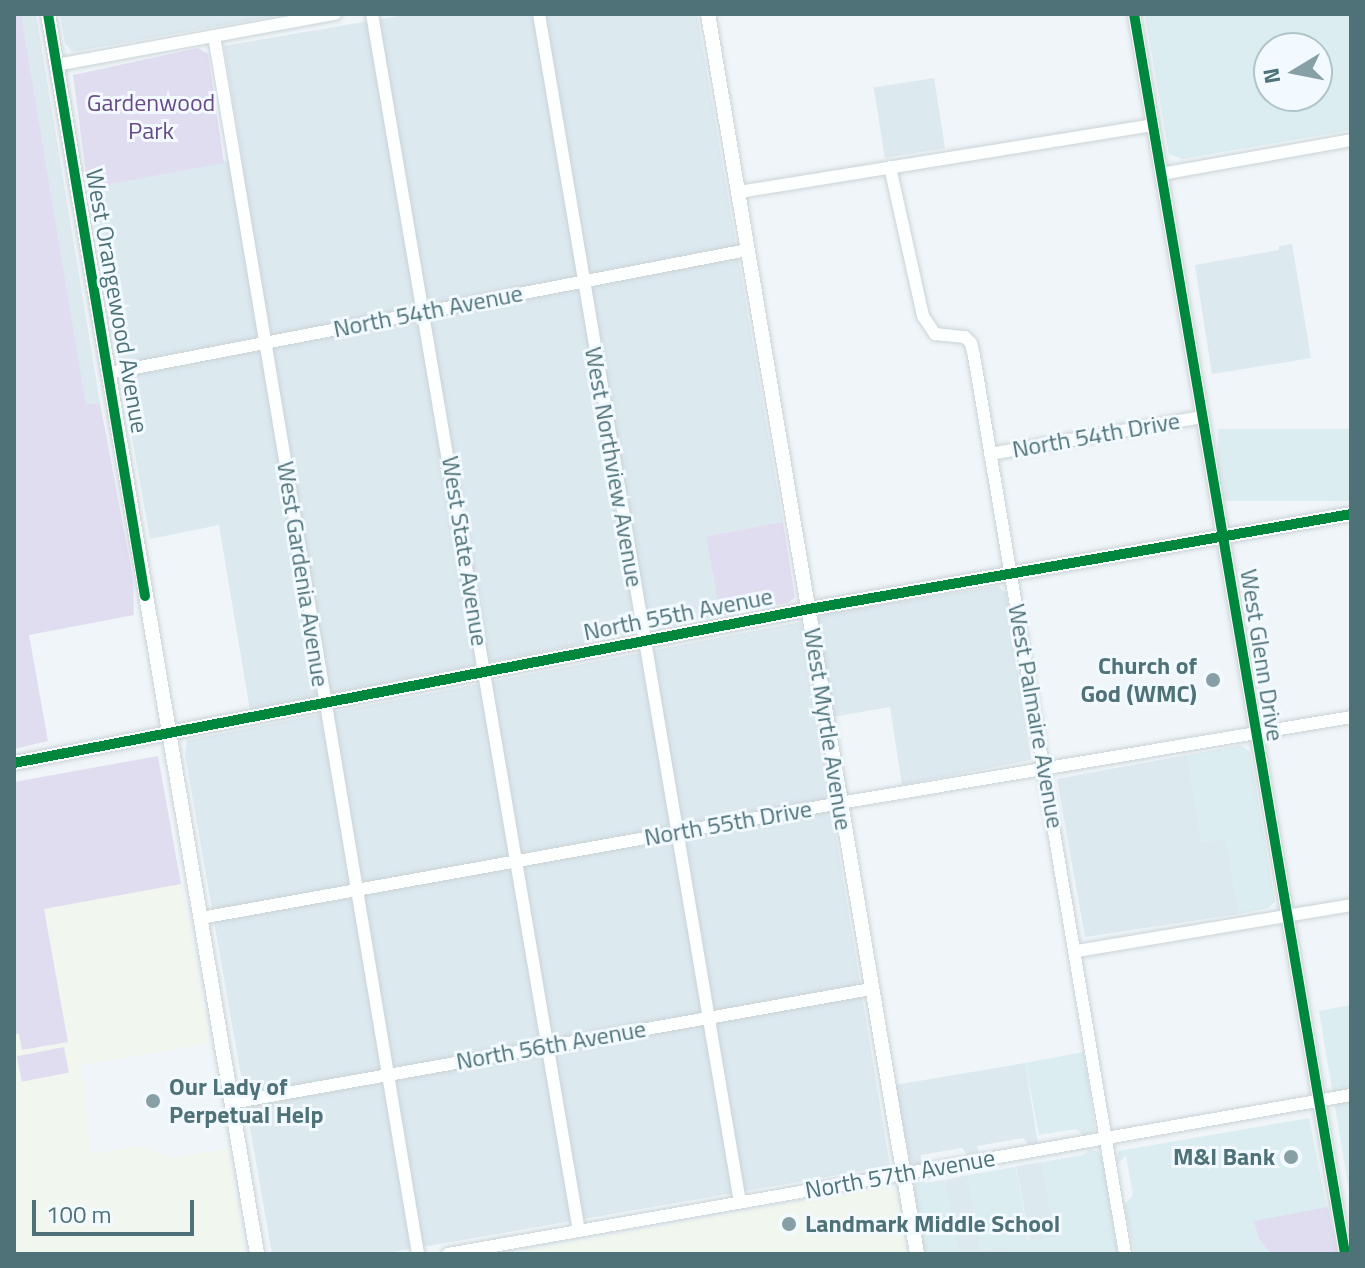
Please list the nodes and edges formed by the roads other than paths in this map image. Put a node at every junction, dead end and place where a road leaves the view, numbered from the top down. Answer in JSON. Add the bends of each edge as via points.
{"nodes":[{"id":1,"x":48,"y":14,"type":"edge"},
{"id":2,"x":335,"y":14,"type":"edge"},
{"id":3,"x":372,"y":14,"type":"edge"},
{"id":4,"x":539,"y":14,"type":"edge"},
{"id":5,"x":708,"y":14,"type":"edge"},
{"id":6,"x":1134,"y":14,"type":"edge"},
{"id":7,"x":214,"y":36,"type":"junction"},
{"id":8,"x":56,"y":65,"type":"junction"},
{"id":9,"x":1153,"y":125,"type":"junction"},
{"id":10,"x":1351,"y":140,"type":"edge"},
{"id":11,"x":890,"y":167,"type":"junction"},
{"id":12,"x":1161,"y":174,"type":"junction"},
{"id":13,"x":739,"y":192,"type":"junction"},
{"id":14,"x":747,"y":250,"type":"junction"},
{"id":15,"x":582,"y":280,"type":"junction"},
{"id":16,"x":425,"y":311,"type":"junction"},
{"id":17,"x":265,"y":344,"type":"junction"},
{"id":18,"x":109,"y":373,"type":"junction"},
{"id":19,"x":1202,"y":417,"type":"junction"},
{"id":20,"x":990,"y":454,"type":"junction"},
{"id":21,"x":1351,"y":514,"type":"edge"},
{"id":22,"x":1223,"y":537,"type":"junction"},
{"id":23,"x":1011,"y":574,"type":"junction"},
{"id":24,"x":809,"y":609,"type":"junction"},
{"id":25,"x":643,"y":641,"type":"junction"},
{"id":26,"x":485,"y":673,"type":"junction"},
{"id":27,"x":325,"y":704,"type":"junction"},
{"id":28,"x":1351,"y":717,"type":"edge"},
{"id":29,"x":1255,"y":733,"type":"junction"},
{"id":30,"x":167,"y":734,"type":"junction"},
{"id":31,"x":14,"y":763,"type":"edge"},
{"id":32,"x":1045,"y":770,"type":"junction"},
{"id":33,"x":840,"y":803,"type":"junction"},
{"id":34,"x":675,"y":833,"type":"junction"},
{"id":35,"x":515,"y":862,"type":"junction"},
{"id":36,"x":358,"y":890,"type":"junction"},
{"id":37,"x":1351,"y":905,"type":"edge"},
{"id":38,"x":1286,"y":916,"type":"junction"},
{"id":39,"x":201,"y":918,"type":"junction"},
{"id":40,"x":1077,"y":951,"type":"junction"},
{"id":41,"x":871,"y":989,"type":"junction"},
{"id":42,"x":708,"y":1017,"type":"junction"},
{"id":43,"x":548,"y":1046,"type":"junction"},
{"id":44,"x":388,"y":1075,"type":"junction"},
{"id":45,"x":1351,"y":1095,"type":"edge"},
{"id":46,"x":1319,"y":1101,"type":"junction"},
{"id":47,"x":231,"y":1103,"type":"junction"},
{"id":48,"x":1108,"y":1138,"type":"junction"},
{"id":49,"x":903,"y":1174,"type":"junction"},
{"id":50,"x":740,"y":1202,"type":"junction"},
{"id":51,"x":579,"y":1231,"type":"junction"},
{"id":52,"x":257,"y":1254,"type":"edge"},
{"id":53,"x":418,"y":1254,"type":"edge"},
{"id":54,"x":448,"y":1254,"type":"edge"},
{"id":55,"x":917,"y":1254,"type":"edge"},
{"id":56,"x":1125,"y":1254,"type":"edge"},
{"id":57,"x":1345,"y":1254,"type":"edge"}],
"edges":[{"from":1,"to":8,"type":"street","name":"West Orangewood Avenue"},
{"from":2,"to":7,"type":"street"},
{"from":3,"to":16,"type":"street","name":"West State Avenue"},
{"from":4,"to":15,"type":"street","name":"West Northview Avenue"},
{"from":5,"to":13,"type":"street","name":"West Myrtle Avenue"},
{"from":6,"to":9,"type":"street","name":"West Glenn Drive"},
{"from":7,"to":8,"type":"street"},
{"from":7,"to":17,"type":"street","name":"West Gardenia Avenue"},
{"from":8,"to":18,"type":"street","name":"West Orangewood Avenue"},
{"from":9,"to":11,"type":"street"},
{"from":9,"to":12,"type":"street","name":"West Glenn Drive"},
{"from":10,"to":12,"type":"street"},
{"from":11,"to":13,"type":"street"},
{"from":11,"to":20,"type":"street","name":"West Palmaire Avenue","via":[[928,327],[935,334],[965,337],[971,343]]},
{"from":12,"to":19,"type":"street","name":"West Glenn Drive"},
{"from":13,"to":14,"type":"street","name":"West Myrtle Avenue"},
{"from":14,"to":15,"type":"street","name":"North 54th Avenue"},
{"from":14,"to":24,"type":"street","name":"West Myrtle Avenue"},
{"from":15,"to":16,"type":"street","name":"North 54th Avenue"},
{"from":15,"to":25,"type":"street","name":"West Northview Avenue"},
{"from":16,"to":17,"type":"street","name":"North 54th Avenue"},
{"from":16,"to":26,"type":"street","name":"West State Avenue"},
{"from":17,"to":18,"type":"street","name":"North 54th Avenue"},
{"from":17,"to":27,"type":"street","name":"West Gardenia Avenue"},
{"from":18,"to":30,"type":"street","name":"West Orangewood Avenue"},
{"from":19,"to":20,"type":"street","name":"North 54th Drive"},
{"from":19,"to":22,"type":"street","name":"West Glenn Drive"},
{"from":20,"to":23,"type":"street","name":"West Palmaire Avenue"},
{"from":21,"to":22,"type":"street","name":"North 55th Avenue"},
{"from":22,"to":23,"type":"street","name":"North 55th Avenue"},
{"from":22,"to":29,"type":"street","name":"West Glenn Drive"},
{"from":23,"to":24,"type":"street","name":"North 55th Avenue"},
{"from":23,"to":32,"type":"street","name":"West Palmaire Avenue"},
{"from":24,"to":25,"type":"street","name":"North 55th Avenue"},
{"from":24,"to":33,"type":"street","name":"West Myrtle Avenue"},
{"from":25,"to":26,"type":"street","name":"North 55th Avenue"},
{"from":25,"to":34,"type":"street","name":"West Northview Avenue"},
{"from":26,"to":27,"type":"street","name":"North 55th Avenue"},
{"from":26,"to":35,"type":"street","name":"West State Avenue"},
{"from":27,"to":30,"type":"street","name":"North 55th Avenue"},
{"from":27,"to":36,"type":"street","name":"West Gardenia Avenue"},
{"from":28,"to":29,"type":"street","name":"North 55th Drive"},
{"from":29,"to":32,"type":"street","name":"North 55th Drive"},
{"from":29,"to":38,"type":"street","name":"West Glenn Drive"},
{"from":30,"to":31,"type":"street","name":"North 55th Avenue"},
{"from":30,"to":39,"type":"street","name":"West Orangewood Avenue"},
{"from":32,"to":33,"type":"street","name":"North 55th Drive"},
{"from":32,"to":40,"type":"street","name":"West Palmaire Avenue"},
{"from":33,"to":34,"type":"street","name":"North 55th Drive"},
{"from":33,"to":41,"type":"street","name":"West Myrtle Avenue"},
{"from":34,"to":35,"type":"street","name":"North 55th Drive"},
{"from":34,"to":42,"type":"street","name":"West Northview Avenue"},
{"from":35,"to":36,"type":"street","name":"North 55th Drive"},
{"from":35,"to":43,"type":"street","name":"West State Avenue"},
{"from":36,"to":39,"type":"street","name":"North 55th Drive"},
{"from":36,"to":44,"type":"street","name":"West Gardenia Avenue"},
{"from":37,"to":38,"type":"street"},
{"from":38,"to":40,"type":"street"},
{"from":38,"to":46,"type":"street","name":"West Glenn Drive"},
{"from":39,"to":47,"type":"street","name":"West Orangewood Avenue"},
{"from":40,"to":48,"type":"street","name":"West Palmaire Avenue"},
{"from":41,"to":42,"type":"street","name":"North 56th Avenue"},
{"from":41,"to":49,"type":"street","name":"West Myrtle Avenue"},
{"from":42,"to":43,"type":"street","name":"North 56th Avenue"},
{"from":42,"to":50,"type":"street","name":"West Northview Avenue"},
{"from":43,"to":44,"type":"street","name":"North 56th Avenue"},
{"from":43,"to":51,"type":"street","name":"West State Avenue"},
{"from":44,"to":47,"type":"street","name":"North 56th Avenue"},
{"from":44,"to":53,"type":"street","name":"West Gardenia Avenue"},
{"from":45,"to":46,"type":"street","name":"North 57th Avenue"},
{"from":46,"to":48,"type":"street","name":"North 57th Avenue"},
{"from":46,"to":57,"type":"street","name":"West Glenn Drive"},
{"from":47,"to":52,"type":"street","name":"West Orangewood Avenue"},
{"from":48,"to":49,"type":"street","name":"North 57th Avenue"},
{"from":48,"to":56,"type":"street","name":"West Palmaire Avenue"},
{"from":49,"to":50,"type":"street","name":"North 57th Avenue"},
{"from":49,"to":55,"type":"street","name":"West Myrtle Avenue"},
{"from":50,"to":51,"type":"street","name":"North 57th Avenue"},
{"from":51,"to":54,"type":"street","name":"North 57th Avenue"}]}
